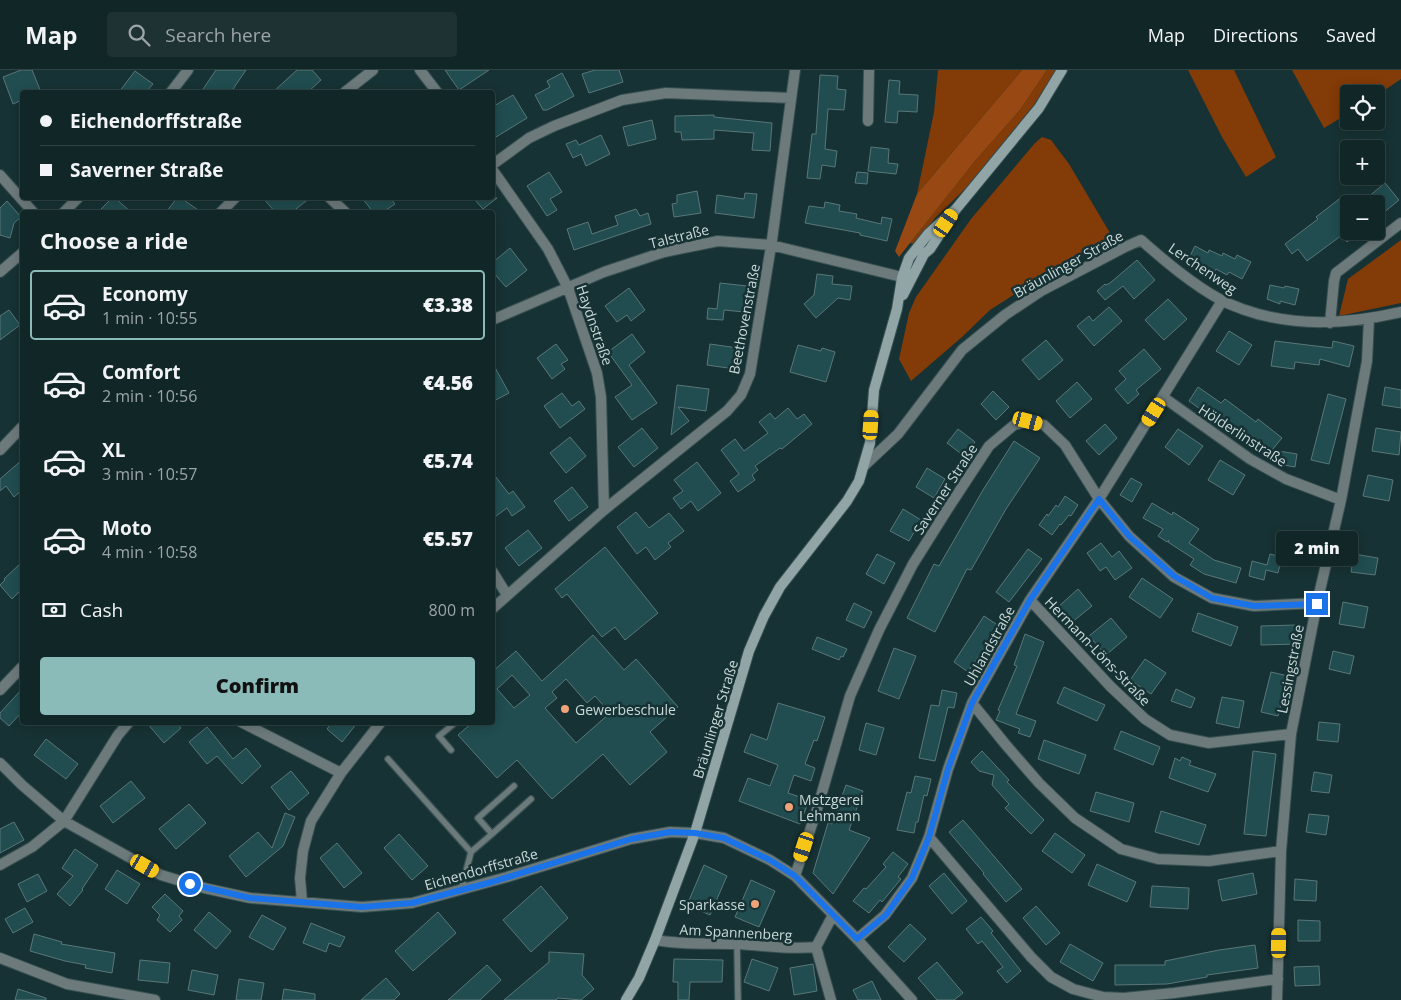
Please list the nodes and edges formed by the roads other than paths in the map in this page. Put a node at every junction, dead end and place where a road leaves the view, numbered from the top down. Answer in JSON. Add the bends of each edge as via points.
{"nodes":[{"id":1,"x":188,"y":70,"type":"edge"},
{"id":2,"x":373,"y":70,"type":"edge"},
{"id":3,"x":420,"y":70,"type":"edge"},
{"id":4,"x":795,"y":70,"type":"edge"},
{"id":5,"x":869,"y":70,"type":"edge"},
{"id":6,"x":1062,"y":70,"type":"edge"},
{"id":7,"x":173,"y":90,"type":"edge"},
{"id":8,"x":348,"y":90,"type":"edge"},
{"id":9,"x":435,"y":90,"type":"edge"},
{"id":10,"x":792,"y":98,"type":"junction"},
{"id":11,"x":868,"y":121,"type":"dead end"},
{"id":12,"x":495,"y":163,"type":"edge"},
{"id":13,"x":495,"y":174,"type":"edge"},
{"id":14,"x":0,"y":175,"type":"edge"},
{"id":15,"x":20,"y":197,"type":"edge"},
{"id":16,"x":22,"y":200,"type":"edge"},
{"id":17,"x":76,"y":200,"type":"edge"},
{"id":18,"x":233,"y":200,"type":"edge"},
{"id":19,"x":332,"y":200,"type":"edge"},
{"id":20,"x":31,"y":210,"type":"edge"},
{"id":21,"x":66,"y":210,"type":"edge"},
{"id":22,"x":223,"y":210,"type":"edge"},
{"id":23,"x":343,"y":210,"type":"edge"},
{"id":24,"x":1401,"y":223,"type":"edge"},
{"id":25,"x":1142,"y":240,"type":"joint"},
{"id":26,"x":771,"y":245,"type":"junction"},
{"id":27,"x":20,"y":255,"type":"edge"},
{"id":28,"x":0,"y":272,"type":"edge"},
{"id":29,"x":906,"y":279,"type":"junction"},
{"id":30,"x":568,"y":288,"type":"junction"},
{"id":31,"x":1222,"y":301,"type":"junction"},
{"id":32,"x":1401,"y":312,"type":"edge"},
{"id":33,"x":495,"y":319,"type":"edge"},
{"id":34,"x":1369,"y":319,"type":"junction"},
{"id":35,"x":1330,"y":323,"type":"junction"},
{"id":36,"x":1163,"y":397,"type":"junction"},
{"id":37,"x":20,"y":429,"type":"edge"},
{"id":38,"x":0,"y":450,"type":"edge"},
{"id":39,"x":865,"y":465,"type":"junction"},
{"id":40,"x":1099,"y":499,"type":"junction"},
{"id":41,"x":1341,"y":500,"type":"junction"},
{"id":42,"x":604,"y":510,"type":"junction"},
{"id":43,"x":495,"y":576,"type":"edge"},
{"id":44,"x":507,"y":595,"type":"junction"},
{"id":45,"x":1030,"y":600,"type":"junction"},
{"id":46,"x":1317,"y":604,"type":"junction"},
{"id":47,"x":495,"y":606,"type":"edge"},
{"id":48,"x":20,"y":669,"type":"edge"},
{"id":49,"x":0,"y":690,"type":"edge"},
{"id":50,"x":972,"y":703,"type":"junction"},
{"id":51,"x":126,"y":725,"type":"edge"},
{"id":52,"x":246,"y":725,"type":"edge"},
{"id":53,"x":380,"y":725,"type":"edge"},
{"id":54,"x":452,"y":725,"type":"edge"},
{"id":55,"x":1291,"y":734,"type":"junction"},
{"id":56,"x":451,"y":750,"type":"dead end"},
{"id":57,"x":388,"y":759,"type":"dead end"},
{"id":58,"x":0,"y":763,"type":"edge"},
{"id":59,"x":341,"y":773,"type":"junction"},
{"id":60,"x":514,"y":786,"type":"dead end"},
{"id":61,"x":531,"y":799,"type":"dead end"},
{"id":62,"x":64,"y":821,"type":"junction"},
{"id":63,"x":695,"y":833,"type":"junction"},
{"id":64,"x":492,"y":834,"type":"junction"},
{"id":65,"x":929,"y":837,"type":"junction"},
{"id":66,"x":1280,"y":851,"type":"junction"},
{"id":67,"x":471,"y":852,"type":"junction"},
{"id":68,"x":0,"y":865,"type":"edge"},
{"id":69,"x":795,"y":876,"type":"junction"},
{"id":70,"x":461,"y":891,"type":"junction"},
{"id":71,"x":302,"y":901,"type":"junction"},
{"id":72,"x":833,"y":915,"type":"junction"},
{"id":73,"x":857,"y":939,"type":"junction"},
{"id":74,"x":655,"y":940,"type":"junction"},
{"id":75,"x":737,"y":944,"type":"junction"},
{"id":76,"x":816,"y":947,"type":"junction"},
{"id":77,"x":0,"y":958,"type":"edge"},
{"id":78,"x":1278,"y":979,"type":"junction"},
{"id":79,"x":105,"y":996,"type":"edge"},
{"id":80,"x":625,"y":999,"type":"edge"},
{"id":81,"x":155,"y":1000,"type":"edge"},
{"id":82,"x":738,"y":1000,"type":"edge"},
{"id":83,"x":831,"y":1000,"type":"edge"},
{"id":84,"x":912,"y":1000,"type":"edge"},
{"id":85,"x":1277,"y":1000,"type":"edge"}],
"edges":[{"from":1,"to":7,"type":"street"},
{"from":2,"to":8,"type":"street"},
{"from":3,"to":9,"type":"street"},
{"from":4,"to":10,"type":"street","name":"Beethovenstraße"},
{"from":5,"to":11,"type":"street"},
{"from":6,"to":29,"type":"main road","name":"Bräunlinger Straße","via":[[1039,108],[956,209]]},
{"from":10,"to":12,"type":"street","via":[[666,93],[622,100],[529,138]]},
{"from":10,"to":26,"type":"street","name":"Beethovenstraße"},
{"from":13,"to":30,"type":"street","name":"Haydnstraße","via":[[548,249]]},
{"from":14,"to":15,"type":"street"},
{"from":16,"to":20,"type":"street"},
{"from":17,"to":21,"type":"street"},
{"from":18,"to":22,"type":"street"},
{"from":19,"to":23,"type":"street"},
{"from":24,"to":35,"type":"street","via":[[1336,273]]},
{"from":25,"to":31,"type":"street","name":"Lerchenweg","via":[[1173,267]]},
{"from":25,"to":39,"type":"street","name":"Bräunlinger Straße","via":[[1042,290],[962,350],[898,434]]},
{"from":26,"to":29,"type":"street","name":"Talstraße"},
{"from":26,"to":30,"type":"street","name":"Talstraße","via":[[718,241],[700,244],[604,272]]},
{"from":26,"to":42,"type":"street","name":"Beethovenstraße","via":[[750,374],[741,395],[727,411]]},
{"from":27,"to":28,"type":"street"},
{"from":29,"to":39,"type":"main road","name":"Bräunlinger Straße","via":[[874,390]]},
{"from":30,"to":33,"type":"street","name":"Talstraße"},
{"from":30,"to":42,"type":"street","name":"Haydnstraße","via":[[597,373],[601,397]]},
{"from":31,"to":35,"type":"street","name":"Lerchenweg","via":[[1271,318]]},
{"from":31,"to":36,"type":"street","name":"Uhlandstraße"},
{"from":32,"to":34,"type":"street","name":"Lerchenweg"},
{"from":34,"to":35,"type":"street","name":"Lerchenweg"},
{"from":34,"to":41,"type":"street","name":"Lessingstraße","via":[[1367,361]]},
{"from":36,"to":40,"type":"street","name":"Uhlandstraße"},
{"from":36,"to":41,"type":"street","name":"Hölderlinstraße","via":[[1250,460],[1286,479]]},
{"from":37,"to":38,"type":"street"},
{"from":39,"to":63,"type":"main road","name":"Bräunlinger Straße","via":[[848,501],[780,587],[764,616],[749,651]]},
{"from":40,"to":45,"type":"street","name":"Uhlandstraße"},
{"from":40,"to":46,"type":"street","name":"Saverner Straße","via":[[1129,536],[1174,576],[1212,598],[1254,606]]},
{"from":40,"to":69,"type":"street","name":"Saverner Straße","via":[[1065,445],[1044,425],[1028,421],[1014,425],[989,446],[913,564],[879,630],[850,696]]},
{"from":41,"to":46,"type":"street","name":"Lessingstraße"},
{"from":42,"to":44,"type":"street","name":"Beethovenstraße"},
{"from":43,"to":44,"type":"street"},
{"from":44,"to":47,"type":"street","name":"Beethovenstraße"},
{"from":45,"to":50,"type":"street","name":"Uhlandstraße"},
{"from":45,"to":55,"type":"street","name":"Hermann-Löns-Straße","via":[[1111,686],[1145,719],[1170,736],[1209,743]]},
{"from":46,"to":55,"type":"street","name":"Lessingstraße"},
{"from":48,"to":49,"type":"street"},
{"from":50,"to":65,"type":"street","name":"Uhlandstraße","via":[[948,769]]},
{"from":50,"to":66,"type":"street","via":[[1045,789],[1075,818],[1121,849],[1158,859],[1210,861]]},
{"from":51,"to":62,"type":"street"},
{"from":52,"to":59,"type":"street"},
{"from":53,"to":59,"type":"street"},
{"from":54,"to":56,"type":"lane","via":[[439,736]]},
{"from":55,"to":66,"type":"street","name":"Lessingstraße"},
{"from":57,"to":67,"type":"lane"},
{"from":58,"to":62,"type":"street","name":"Eichendorffstraße"},
{"from":59,"to":71,"type":"street","via":[[311,821],[303,851]]},
{"from":60,"to":64,"type":"lane","via":[[478,818]]},
{"from":61,"to":64,"type":"lane"},
{"from":62,"to":68,"type":"street","via":[[32,847]]},
{"from":62,"to":71,"type":"street","name":"Eichendorffstraße","via":[[161,875],[250,898]]},
{"from":63,"to":69,"type":"street","name":"Eichendorffstraße","via":[[738,843]]},
{"from":63,"to":70,"type":"street","name":"Eichendorffstraße","via":[[670,832],[631,839]]},
{"from":63,"to":74,"type":"main road","name":"Bräunlinger Straße"},
{"from":64,"to":67,"type":"lane"},
{"from":65,"to":73,"type":"street","name":"Uhlandstraße","via":[[912,878],[886,915]]},
{"from":65,"to":78,"type":"street","via":[[1031,957],[1051,977],[1073,989],[1103,997],[1124,998]]},
{"from":66,"to":78,"type":"street","name":"Lessingstraße"},
{"from":67,"to":70,"type":"lane"},
{"from":69,"to":72,"type":"street","name":"Eichendorffstraße"},
{"from":70,"to":71,"type":"street","name":"Eichendorffstraße","via":[[412,903],[362,907]]},
{"from":72,"to":73,"type":"street","name":"Eichendorffstraße"},
{"from":72,"to":76,"type":"street"},
{"from":73,"to":84,"type":"street","name":"Eichendorffstraße"},
{"from":74,"to":75,"type":"street","name":"Am Spannenberg"},
{"from":74,"to":80,"type":"main road","name":"Bräunlinger Straße","via":[[639,978]]},
{"from":75,"to":76,"type":"street","name":"Am Spannenberg","via":[[802,949]]},
{"from":75,"to":82,"type":"lane"},
{"from":76,"to":83,"type":"street"},
{"from":77,"to":79,"type":"street"},
{"from":78,"to":85,"type":"street","name":"Lessingstraße"},
{"from":79,"to":81,"type":"street"}]}
